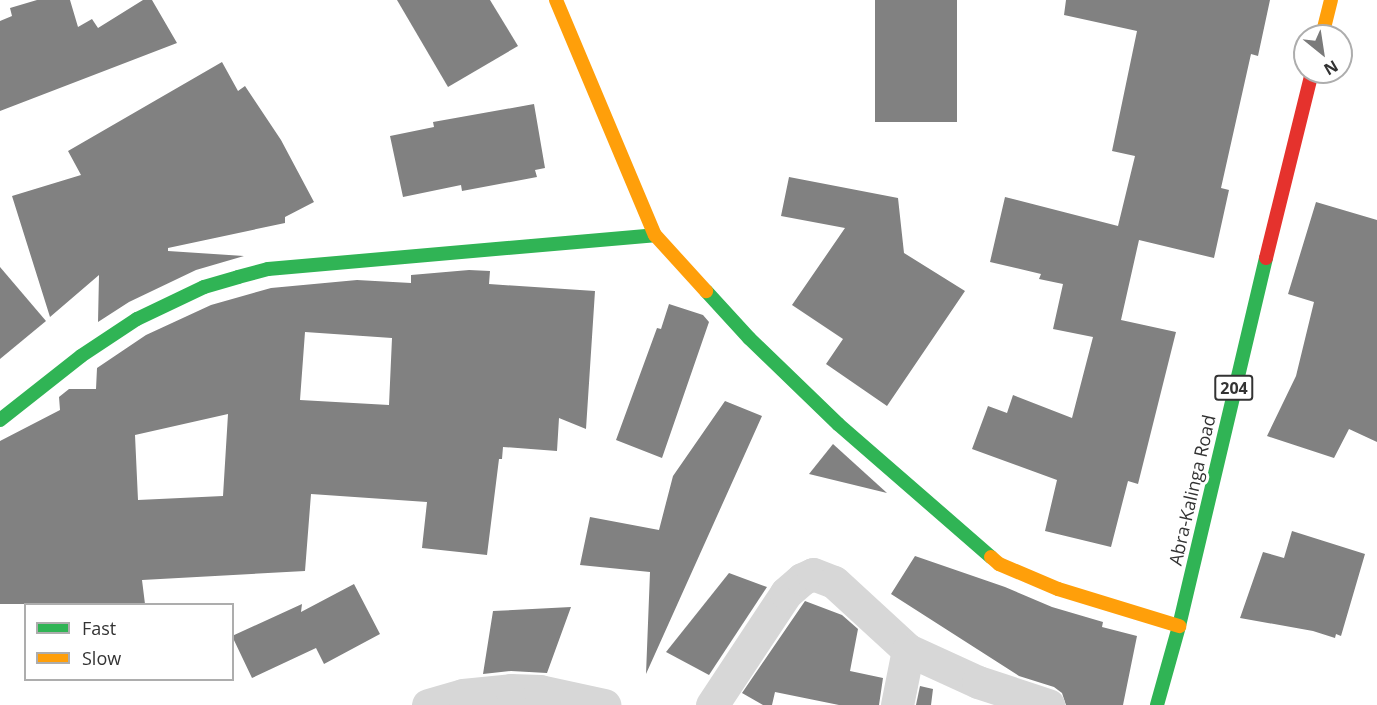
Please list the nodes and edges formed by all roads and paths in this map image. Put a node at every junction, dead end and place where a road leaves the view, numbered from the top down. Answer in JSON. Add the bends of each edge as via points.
{"nodes":[{"id":1,"x":556,"y":0,"type":"edge"},
{"id":2,"x":1331,"y":0,"type":"edge"},
{"id":3,"x":1325,"y":24,"type":"edge"},
{"id":4,"x":1309,"y":84,"type":"edge"},
{"id":5,"x":655,"y":235,"type":"junction"},
{"id":6,"x":0,"y":420,"type":"edge"},
{"id":7,"x":1179,"y":626,"type":"junction"},
{"id":8,"x":908,"y":650,"type":"junction"},
{"id":9,"x":428,"y":705,"type":"edge"},
{"id":10,"x":604,"y":705,"type":"edge"},
{"id":11,"x":712,"y":705,"type":"edge"},
{"id":12,"x":897,"y":705,"type":"edge"},
{"id":13,"x":1048,"y":705,"type":"edge"},
{"id":14,"x":1157,"y":705,"type":"edge"}],
"edges":[{"from":1,"to":5,"type":"street"},
{"from":2,"to":3,"type":"street"},
{"from":4,"to":7,"type":"street","name":"Abra-Kalinga Road","number":"204"},
{"from":5,"to":6,"type":"street","via":[[268,269],[238,277],[204,287],[137,319],[81,356]]},
{"from":5,"to":7,"type":"street","via":[[749,338],[830,417],[999,564],[1058,589]]},
{"from":7,"to":14,"type":"street","name":"Abra-Kalinga Road","number":"204"},
{"from":8,"to":11,"type":"street","via":[[834,582],[813,574],[786,593]]},
{"from":8,"to":12,"type":"street"},
{"from":8,"to":13,"type":"street","via":[[978,682]]},
{"from":9,"to":10,"type":"street","via":[[463,695],[511,690]]}]}
